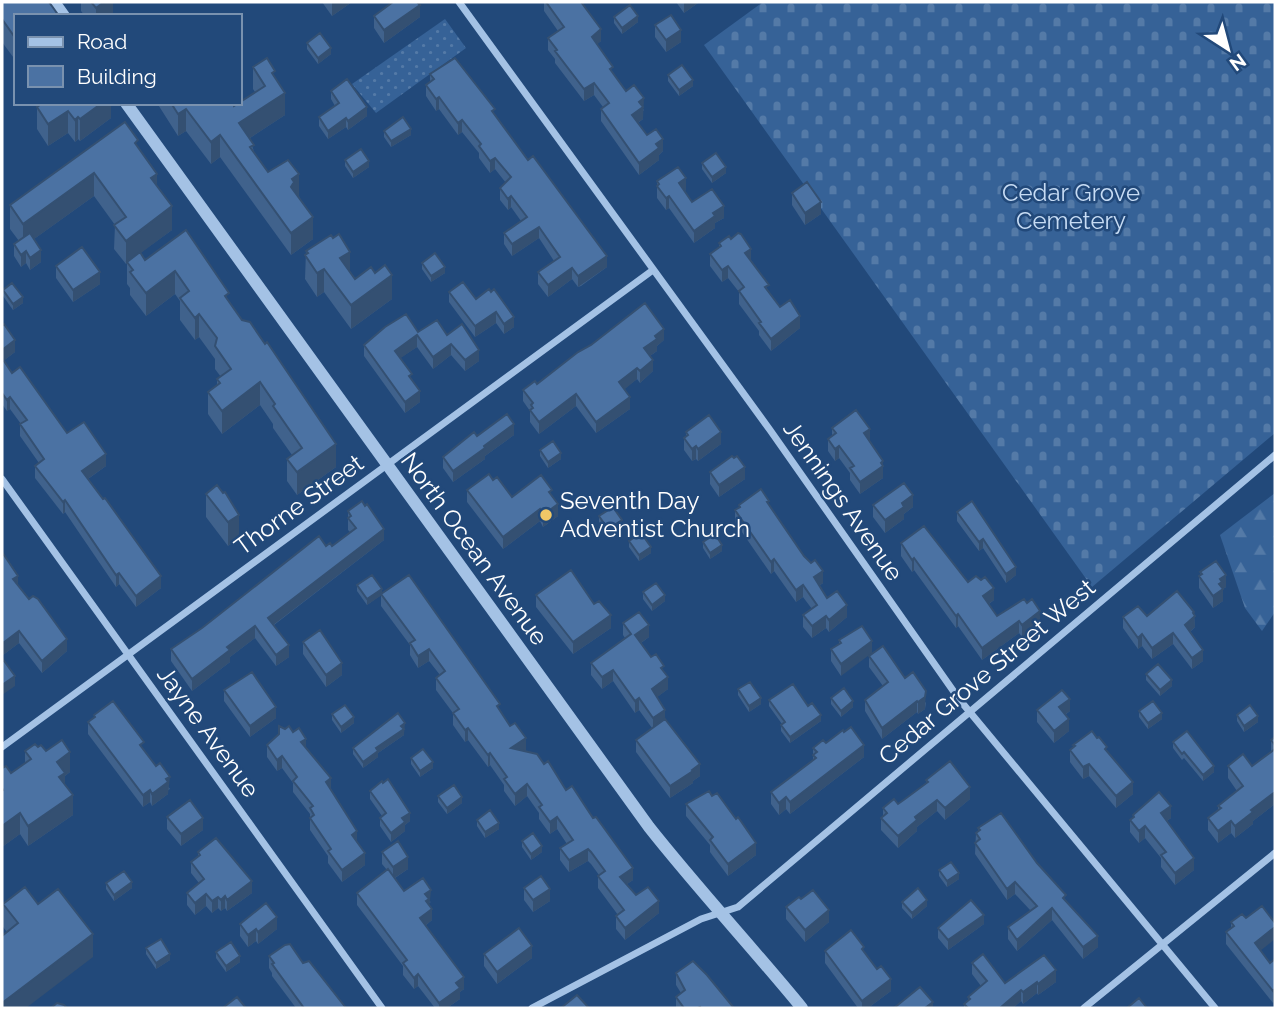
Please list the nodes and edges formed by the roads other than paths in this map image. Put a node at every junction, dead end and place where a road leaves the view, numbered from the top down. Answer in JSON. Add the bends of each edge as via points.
{"nodes":[{"id":1,"x":459,"y":2,"type":"edge"},
{"id":2,"x":127,"y":105,"type":"edge"},
{"id":3,"x":653,"y":270,"type":"junction"},
{"id":4,"x":1275,"y":455,"type":"edge"},
{"id":5,"x":387,"y":464,"type":"junction"},
{"id":6,"x":2,"y":479,"type":"edge"},
{"id":7,"x":128,"y":654,"type":"junction"},
{"id":8,"x":970,"y":712,"type":"junction"},
{"id":9,"x":2,"y":747,"type":"edge"},
{"id":10,"x":1275,"y":853,"type":"edge"},
{"id":11,"x":722,"y":913,"type":"junction"},
{"id":12,"x":1162,"y":945,"type":"junction"},
{"id":13,"x":382,"y":1008,"type":"edge"},
{"id":14,"x":532,"y":1008,"type":"edge"},
{"id":15,"x":802,"y":1008,"type":"edge"},
{"id":16,"x":1084,"y":1008,"type":"edge"},
{"id":17,"x":1214,"y":1008,"type":"edge"}],
"edges":[{"from":1,"to":3,"type":"street","name":"Jennings Avenue"},
{"from":2,"to":5,"type":"street","name":"North Ocean Avenue"},
{"from":3,"to":5,"type":"street","name":"Thorne Street"},
{"from":3,"to":8,"type":"street","name":"Jennings Avenue"},
{"from":4,"to":8,"type":"street","name":"Cedar Grove Street West"},
{"from":5,"to":7,"type":"street","name":"Thorne Street"},
{"from":5,"to":11,"type":"street","name":"North Ocean Avenue","via":[[649,827]]},
{"from":6,"to":7,"type":"street","name":"Jayne Avenue"},
{"from":7,"to":9,"type":"street","name":"Thorne Street"},
{"from":7,"to":13,"type":"street","name":"Jayne Avenue"},
{"from":8,"to":11,"type":"street","name":"Cedar Grove Street West","via":[[738,907]]},
{"from":8,"to":12,"type":"street","name":"Jennings Avenue"},
{"from":10,"to":12,"type":"street"},
{"from":11,"to":14,"type":"street","name":"Cedar Grove Street West","via":[[701,919]]},
{"from":11,"to":15,"type":"street","name":"North Ocean Avenue"},
{"from":12,"to":16,"type":"street"},
{"from":12,"to":17,"type":"street","name":"Jennings Avenue"}]}
